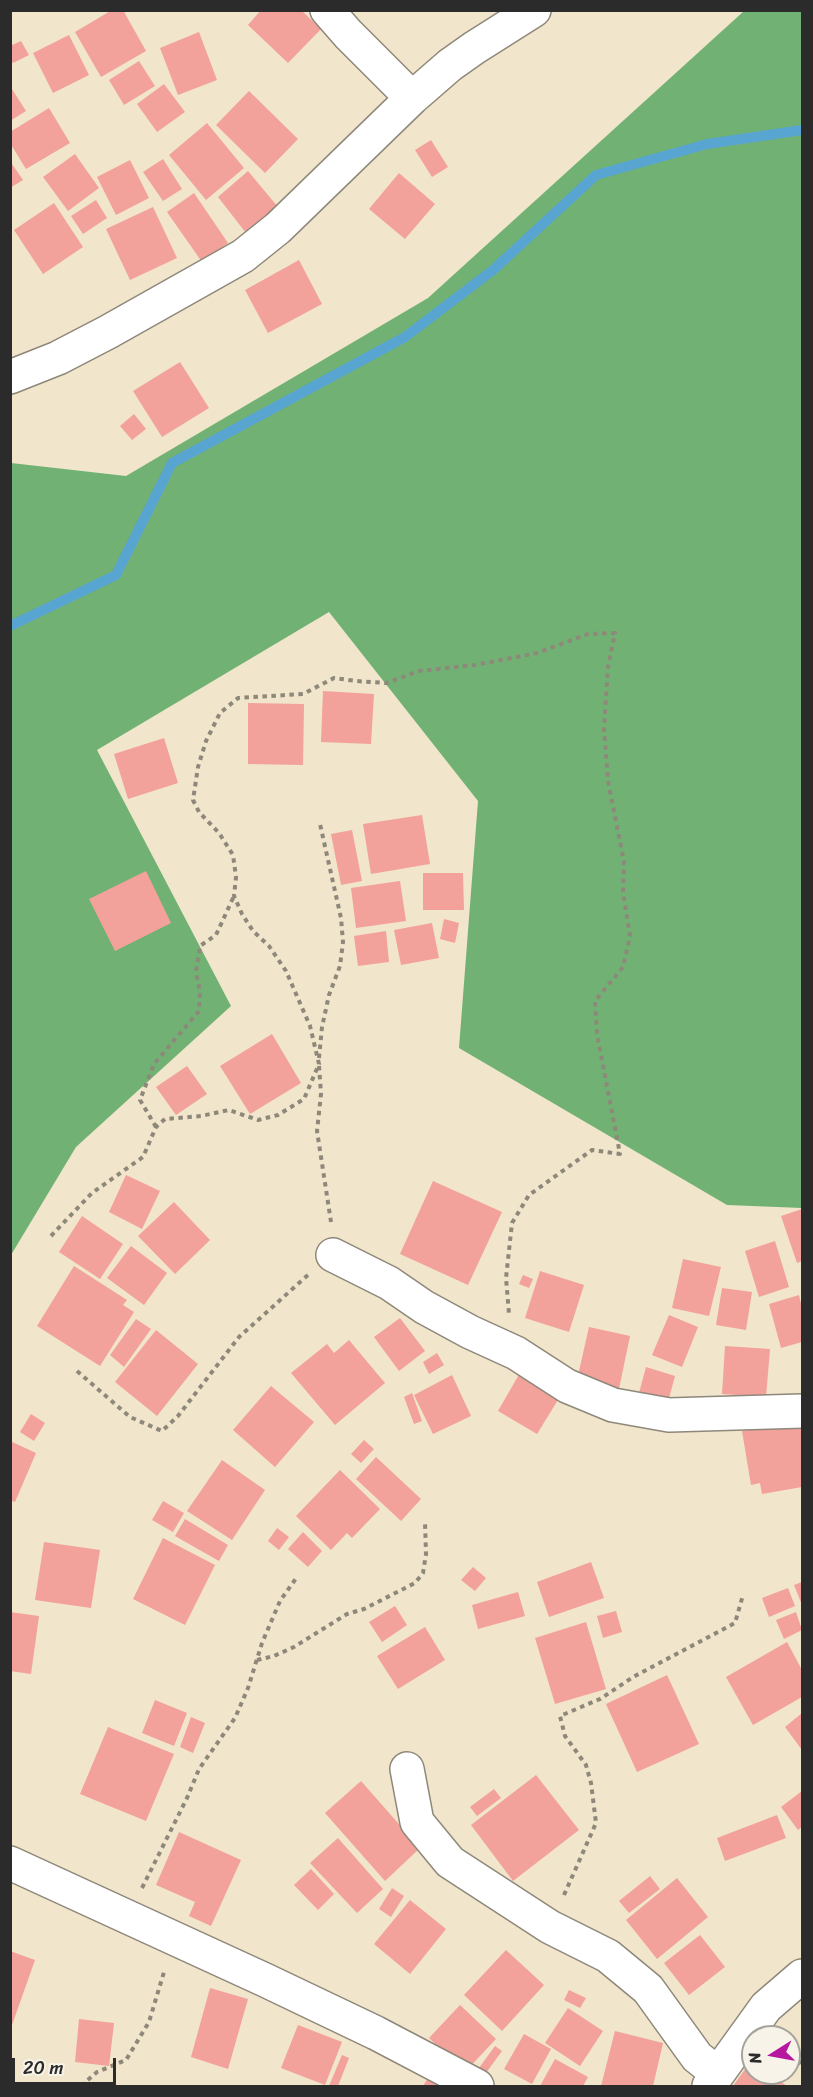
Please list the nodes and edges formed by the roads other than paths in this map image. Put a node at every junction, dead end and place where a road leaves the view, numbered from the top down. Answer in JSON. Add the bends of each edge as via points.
{"nodes":[{"id":1,"x":327,"y":10,"type":"edge"},
{"id":2,"x":534,"y":10,"type":"edge"},
{"id":3,"x":412,"y":98,"type":"junction"},
{"id":4,"x":10,"y":377,"type":"edge"},
{"id":5,"x":333,"y":1255,"type":"road end"},
{"id":6,"x":802,"y":1411,"type":"edge"},
{"id":7,"x":407,"y":1769,"type":"dead end"},
{"id":8,"x":10,"y":1863,"type":"edge"},
{"id":9,"x":802,"y":1976,"type":"edge"},
{"id":10,"x":713,"y":2080,"type":"edge"},
{"id":11,"x":477,"y":2086,"type":"edge"}],
"edges":[{"from":1,"to":3,"type":"street"},
{"from":2,"to":3,"type":"street","via":[[474,48]]},
{"from":3,"to":4,"type":"street","via":[[278,228],[243,256],[58,358]]},
{"from":5,"to":6,"type":"street","via":[[389,1283],[470,1332],[516,1353],[567,1386],[613,1405],[669,1415]]},
{"from":7,"to":10,"type":"street","via":[[417,1822],[450,1862],[550,1927],[608,1956],[648,1989]]},
{"from":8,"to":11,"type":"street","via":[[376,2033]]},
{"from":9,"to":10,"type":"street","via":[[766,2007]]}]}
